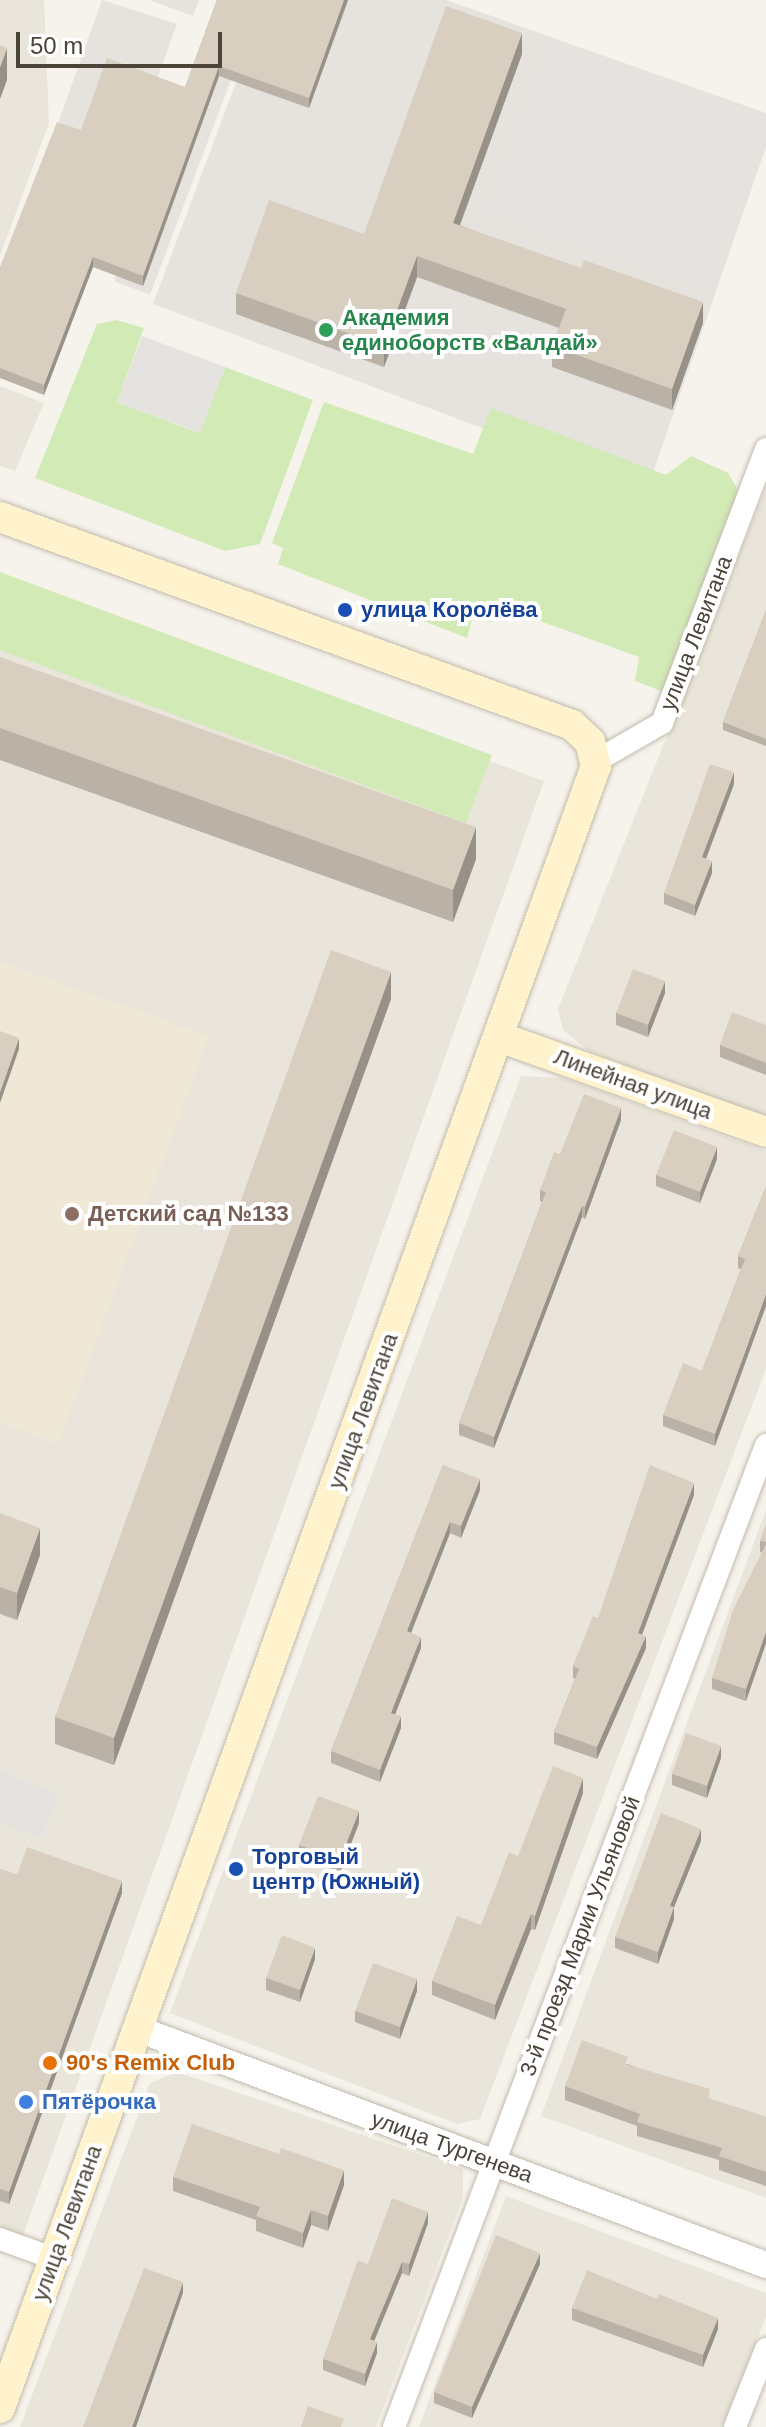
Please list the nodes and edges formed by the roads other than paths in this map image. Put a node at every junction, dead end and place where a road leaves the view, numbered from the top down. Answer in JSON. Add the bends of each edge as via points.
{"nodes":[{"id":1,"x":766,"y":449,"type":"edge"},
{"id":2,"x":0,"y":517,"type":"edge"},
{"id":3,"x":596,"y":761,"type":"junction"},
{"id":4,"x":499,"y":1037,"type":"junction"},
{"id":5,"x":766,"y":1132,"type":"edge"},
{"id":6,"x":766,"y":1445,"type":"edge"},
{"id":7,"x":138,"y":2029,"type":"junction"},
{"id":8,"x":494,"y":2162,"type":"junction"},
{"id":9,"x":0,"y":2239,"type":"edge"},
{"id":10,"x":55,"y":2259,"type":"junction"},
{"id":11,"x":766,"y":2265,"type":"edge"},
{"id":12,"x":766,"y":2349,"type":"edge"},
{"id":13,"x":0,"y":2408,"type":"edge"},
{"id":14,"x":394,"y":2427,"type":"edge"},
{"id":15,"x":735,"y":2427,"type":"edge"}],
"edges":[{"from":1,"to":3,"type":"street","name":"улица Левитана","via":[[662,723]]},
{"from":2,"to":3,"type":"main road","via":[[572,725],[590,742]]},
{"from":3,"to":4,"type":"main road","name":"улица Левитана","via":[[594,781]]},
{"from":4,"to":5,"type":"main road","name":"Линейная улица"},
{"from":4,"to":7,"type":"main road","name":"улица Левитана"},
{"from":6,"to":8,"type":"street","name":"3-й проезд Марии Ульяновой"},
{"from":7,"to":8,"type":"street","name":"улица Тургенева"},
{"from":7,"to":10,"type":"main road","name":"улица Левитана"},
{"from":8,"to":11,"type":"street","name":"улица Тургенева"},
{"from":8,"to":14,"type":"street","name":"3-й проезд Марии Ульяновой"},
{"from":9,"to":10,"type":"street"},
{"from":10,"to":13,"type":"main road","name":"улица Левитана"},
{"from":12,"to":15,"type":"street"}]}
